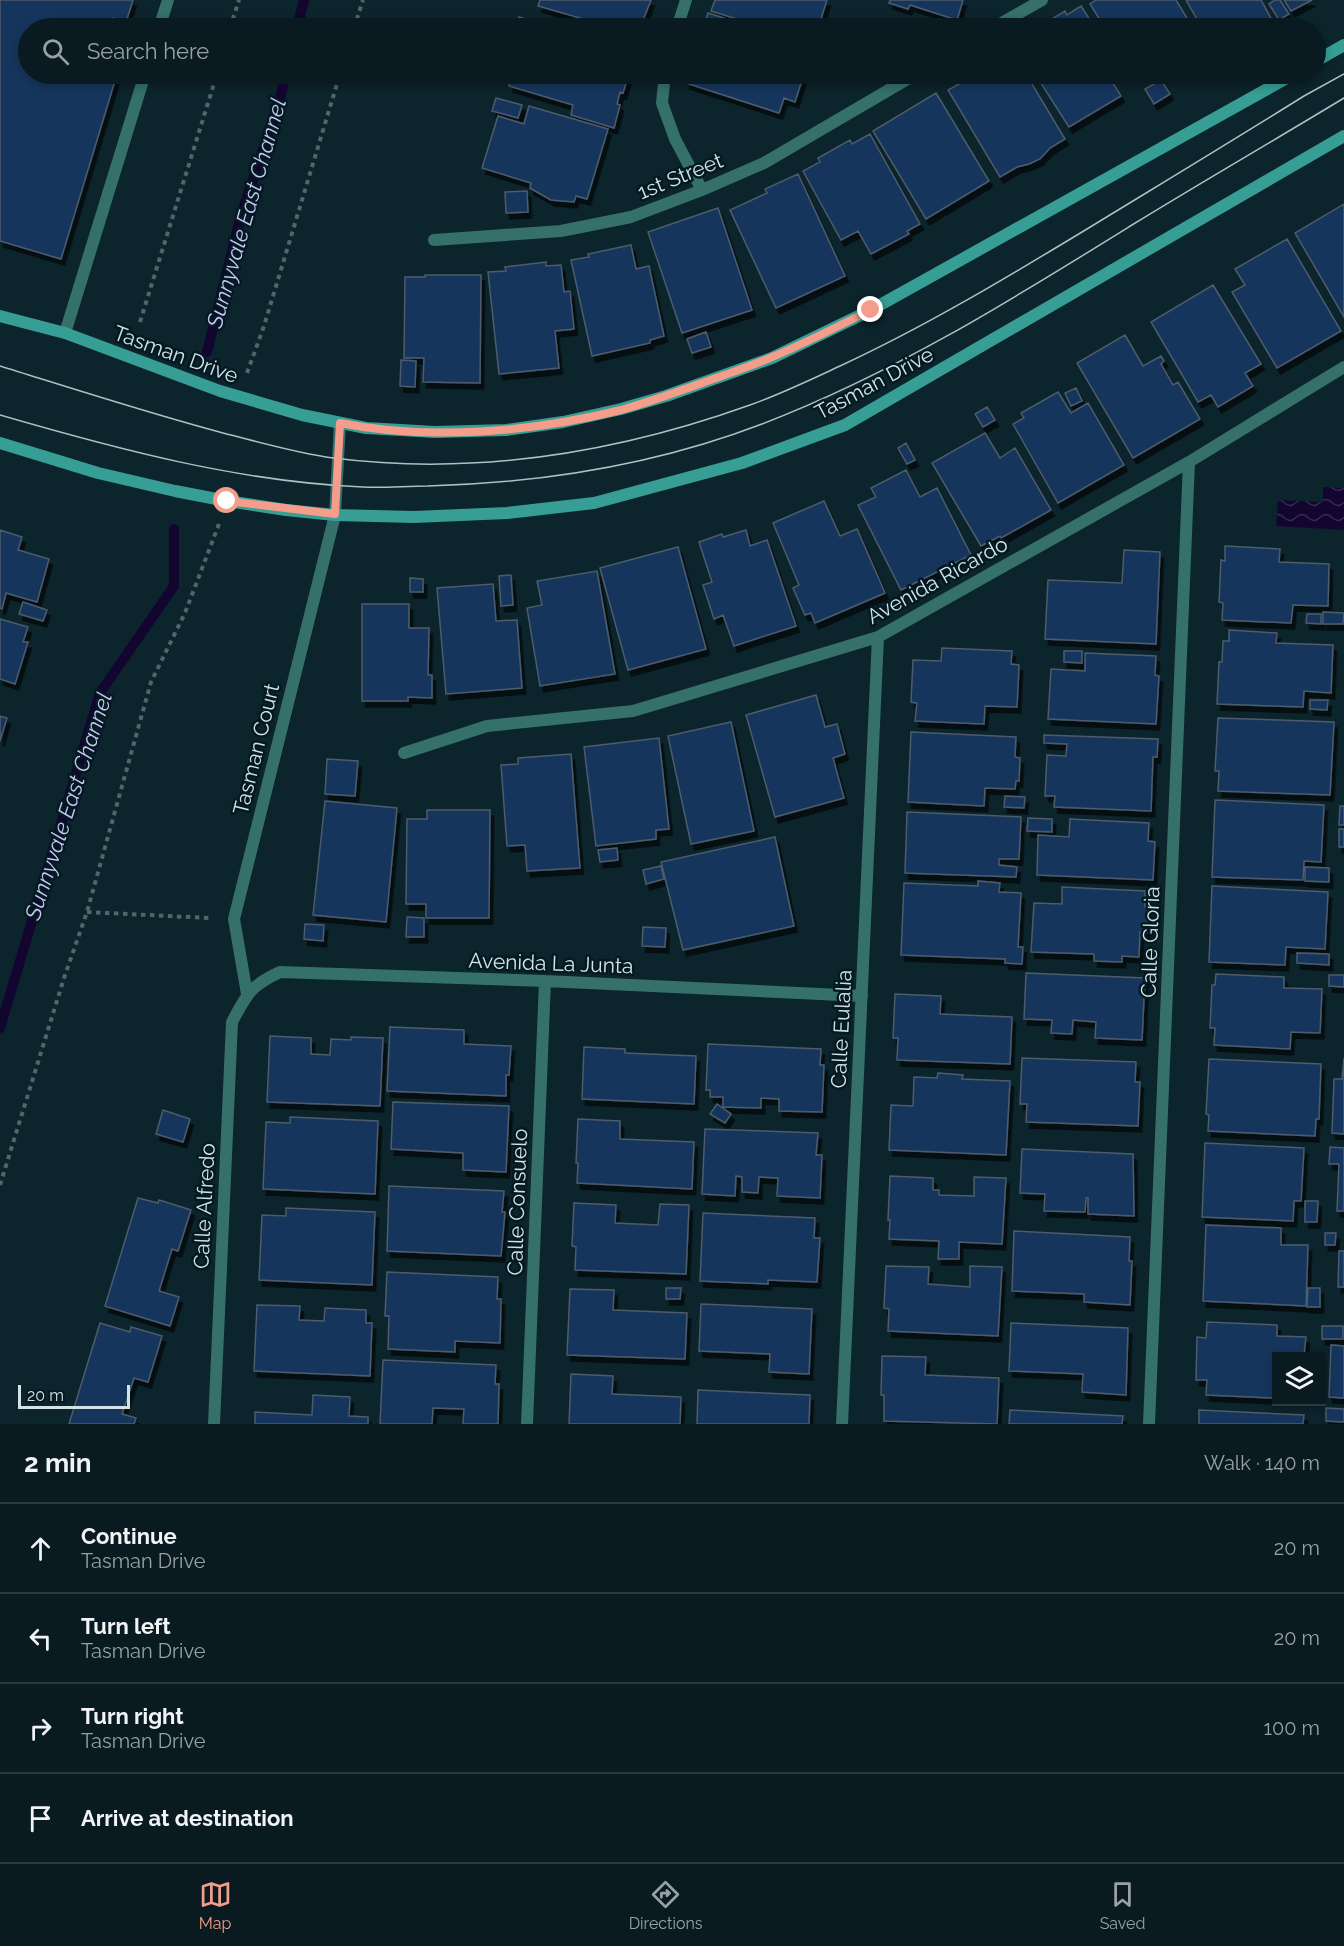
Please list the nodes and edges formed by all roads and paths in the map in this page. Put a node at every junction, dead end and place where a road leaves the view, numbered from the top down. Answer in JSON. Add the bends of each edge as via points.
{"nodes":[{"id":1,"x":168,"y":0,"type":"edge"},
{"id":2,"x":239,"y":0,"type":"edge"},
{"id":3,"x":363,"y":0,"type":"edge"},
{"id":4,"x":686,"y":0,"type":"edge"},
{"id":5,"x":1042,"y":0,"type":"edge"},
{"id":6,"x":162,"y":18,"type":"edge"},
{"id":7,"x":233,"y":18,"type":"edge"},
{"id":8,"x":357,"y":18,"type":"edge"},
{"id":9,"x":680,"y":18,"type":"edge"},
{"id":10,"x":1010,"y":18,"type":"edge"},
{"id":11,"x":1344,"y":45,"type":"edge"},
{"id":12,"x":1326,"y":55,"type":"edge"},
{"id":13,"x":143,"y":84,"type":"edge"},
{"id":14,"x":214,"y":84,"type":"edge"},
{"id":15,"x":337,"y":84,"type":"edge"},
{"id":16,"x":664,"y":84,"type":"edge"},
{"id":17,"x":899,"y":84,"type":"edge"},
{"id":18,"x":1276,"y":84,"type":"edge"},
{"id":19,"x":1344,"y":136,"type":"edge"},
{"id":20,"x":702,"y":190,"type":"junction"},
{"id":21,"x":434,"y":240,"type":"dead end"},
{"id":22,"x":0,"y":316,"type":"edge"},
{"id":23,"x":140,"y":322,"type":"dead end"},
{"id":24,"x":65,"y":333,"type":"junction"},
{"id":25,"x":1344,"y":367,"type":"edge"},
{"id":26,"x":239,"y":397,"type":"junction"},
{"id":27,"x":340,"y":423,"type":"junction"},
{"id":28,"x":0,"y":443,"type":"edge"},
{"id":29,"x":1189,"y":462,"type":"junction"},
{"id":30,"x":227,"y":501,"type":"junction"},
{"id":31,"x":335,"y":514,"type":"junction"},
{"id":32,"x":878,"y":637,"type":"junction"},
{"id":33,"x":404,"y":753,"type":"dead end"},
{"id":34,"x":87,"y":912,"type":"junction"},
{"id":35,"x":234,"y":919,"type":"junction"},
{"id":36,"x":545,"y":981,"type":"junction"},
{"id":37,"x":247,"y":994,"type":"junction"},
{"id":38,"x":862,"y":996,"type":"junction"},
{"id":39,"x":0,"y":1185,"type":"edge"},
{"id":40,"x":214,"y":1424,"type":"edge"},
{"id":41,"x":527,"y":1424,"type":"edge"},
{"id":42,"x":842,"y":1424,"type":"edge"},
{"id":43,"x":1149,"y":1424,"type":"edge"}],
"edges":[{"from":1,"to":6,"type":"street"},
{"from":2,"to":7,"type":"path"},
{"from":3,"to":8,"type":"path"},
{"from":4,"to":9,"type":"street"},
{"from":5,"to":10,"type":"street"},
{"from":11,"to":12,"type":"street"},
{"from":13,"to":24,"type":"street"},
{"from":14,"to":23,"type":"path"},
{"from":15,"to":26,"type":"path"},
{"from":16,"to":20,"type":"street","via":[[662,102],[675,139]]},
{"from":17,"to":20,"type":"street","name":"1st Street","via":[[764,163]]},
{"from":18,"to":27,"type":"street","name":"Tasman Drive","via":[[871,310],[772,358],[633,406],[563,422],[506,430],[435,432]]},
{"from":19,"to":31,"type":"street","name":"Tasman Drive","via":[[845,425],[742,463],[594,503],[507,513],[414,517]]},
{"from":20,"to":21,"type":"street","name":"1st Street","via":[[631,217],[561,231]]},
{"from":22,"to":24,"type":"street","name":"Tasman Drive"},
{"from":24,"to":26,"type":"street","name":"Tasman Drive"},
{"from":25,"to":29,"type":"street","name":"Avenida Ricardo"},
{"from":26,"to":27,"type":"street","name":"Tasman Drive"},
{"from":27,"to":31,"type":"street"},
{"from":28,"to":30,"type":"street","name":"Tasman Drive","via":[[98,473]]},
{"from":29,"to":32,"type":"street","name":"Avenida Ricardo"},
{"from":29,"to":43,"type":"street","name":"Calle Gloria"},
{"from":30,"to":31,"type":"street","name":"Tasman Drive"},
{"from":30,"to":34,"type":"path","via":[[185,613],[152,682]]},
{"from":31,"to":35,"type":"street","name":"Tasman Court"},
{"from":32,"to":33,"type":"street","name":"Avenida Ricardo","via":[[633,711],[487,726]]},
{"from":32,"to":38,"type":"street","name":"Calle Eulalia"},
{"from":34,"to":35,"type":"path"},
{"from":34,"to":39,"type":"path"},
{"from":35,"to":37,"type":"street","name":"Tasman Court"},
{"from":36,"to":37,"type":"street","name":"Avenida La Junta","via":[[280,972],[260,981]]},
{"from":36,"to":38,"type":"street","name":"Avenida La Junta"},
{"from":36,"to":41,"type":"street","name":"Calle Consuelo"},
{"from":37,"to":40,"type":"street","name":"Calle Alfredo","via":[[232,1022]]},
{"from":38,"to":42,"type":"street","name":"Calle Eulalia"}]}
